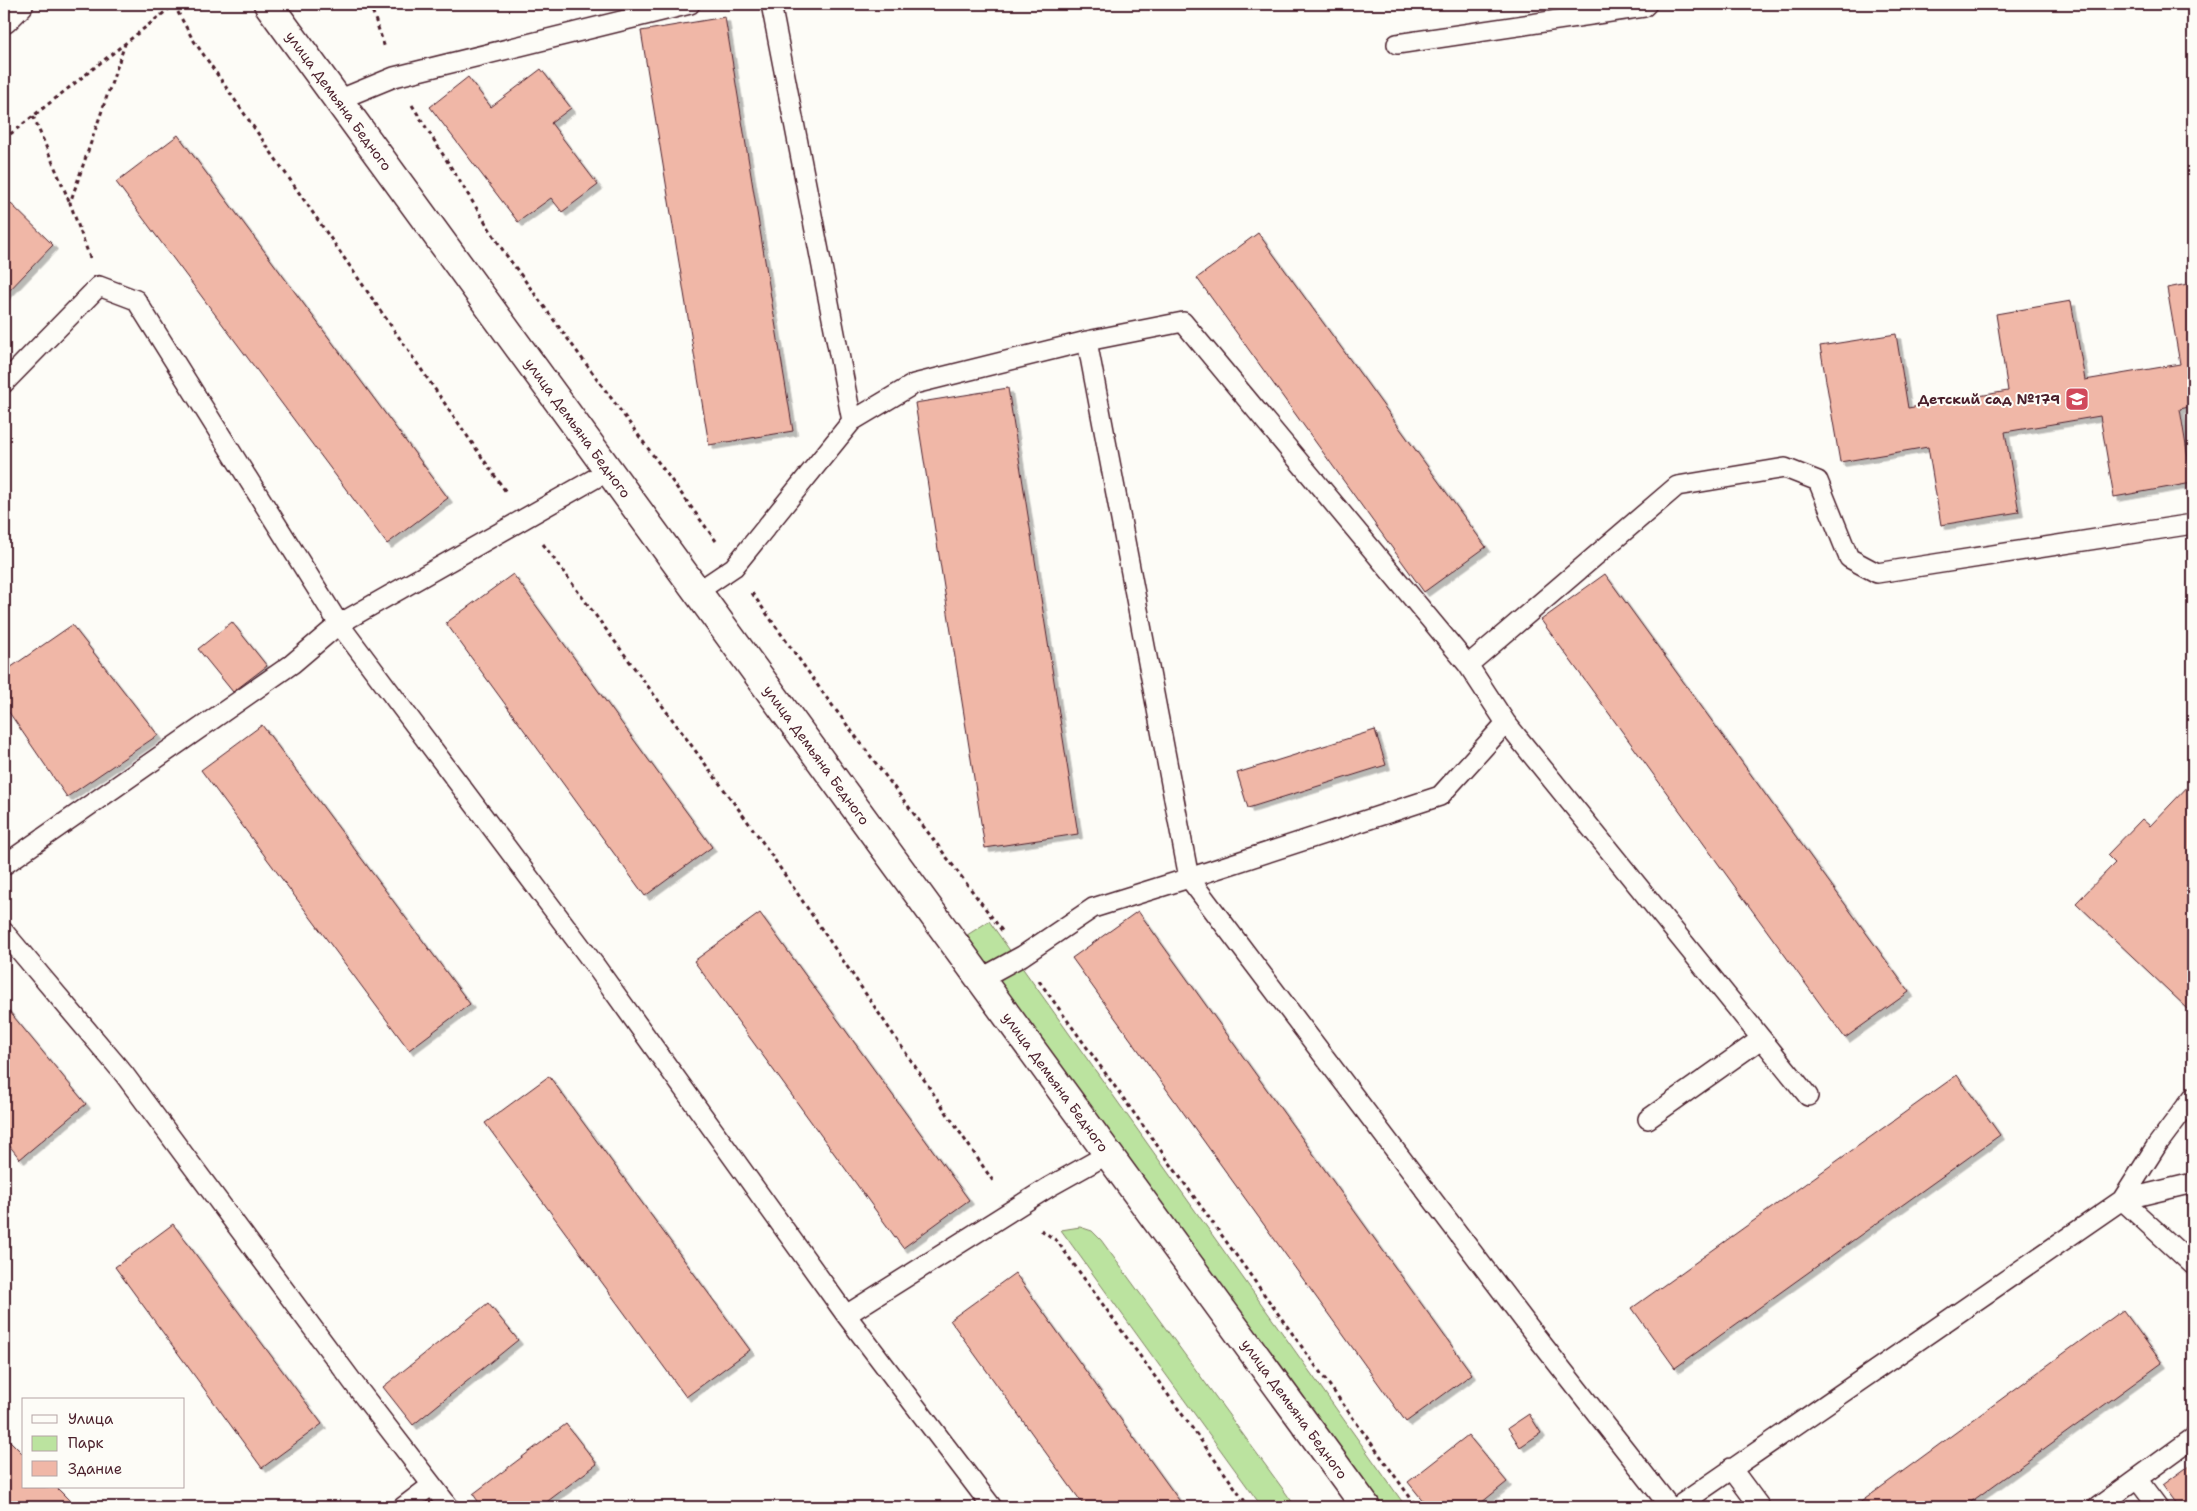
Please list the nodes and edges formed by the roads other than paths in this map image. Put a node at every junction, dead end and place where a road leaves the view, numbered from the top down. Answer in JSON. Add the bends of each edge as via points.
{"nodes":[{"id":1,"x":19,"y":4,"type":"edge"},
{"id":2,"x":268,"y":4,"type":"edge"},
{"id":3,"x":690,"y":4,"type":"edge"},
{"id":4,"x":771,"y":4,"type":"edge"},
{"id":5,"x":1647,"y":4,"type":"edge"},
{"id":6,"x":4,"y":19,"type":"edge"},
{"id":7,"x":1397,"y":44,"type":"dead end"},
{"id":8,"x":338,"y":100,"type":"junction"},
{"id":9,"x":1087,"y":341,"type":"junction"},
{"id":10,"x":4,"y":383,"type":"edge"},
{"id":11,"x":852,"y":421,"type":"junction"},
{"id":12,"x":608,"y":471,"type":"junction"},
{"id":13,"x":2193,"y":524,"type":"edge"},
{"id":14,"x":697,"y":592,"type":"junction"},
{"id":15,"x":339,"y":624,"type":"junction"},
{"id":16,"x":1468,"y":665,"type":"junction"},
{"id":17,"x":1506,"y":723,"type":"junction"},
{"id":18,"x":4,"y":865,"type":"edge"},
{"id":19,"x":1189,"y":878,"type":"junction"},
{"id":20,"x":4,"y":932,"type":"edge"},
{"id":21,"x":980,"y":979,"type":"junction"},
{"id":22,"x":1761,"y":1038,"type":"junction"},
{"id":23,"x":1808,"y":1096,"type":"dead end"},
{"id":24,"x":2193,"y":1097,"type":"edge"},
{"id":25,"x":1648,"y":1119,"type":"dead end"},
{"id":26,"x":1108,"y":1154,"type":"junction"},
{"id":27,"x":2193,"y":1183,"type":"edge"},
{"id":28,"x":2122,"y":1200,"type":"junction"},
{"id":29,"x":2193,"y":1265,"type":"edge"},
{"id":30,"x":846,"y":1315,"type":"junction"},
{"id":31,"x":2193,"y":1438,"type":"edge"},
{"id":32,"x":1731,"y":1468,"type":"junction"},
{"id":33,"x":2137,"y":1479,"type":"junction"},
{"id":34,"x":432,"y":1485,"type":"junction"},
{"id":35,"x":403,"y":1507,"type":"edge"},
{"id":36,"x":449,"y":1507,"type":"edge"},
{"id":37,"x":992,"y":1507,"type":"edge"},
{"id":38,"x":1366,"y":1507,"type":"edge"},
{"id":39,"x":1670,"y":1507,"type":"edge"},
{"id":40,"x":1677,"y":1507,"type":"edge"},
{"id":41,"x":1760,"y":1507,"type":"edge"},
{"id":42,"x":2098,"y":1507,"type":"edge"},
{"id":43,"x":2158,"y":1507,"type":"edge"}],
"edges":[{"from":1,"to":6,"type":"street"},
{"from":2,"to":8,"type":"street","name":"улица Демьяна Бедного"},
{"from":3,"to":8,"type":"lane","via":[[394,77]]},
{"from":4,"to":11,"type":"lane"},
{"from":5,"to":7,"type":"lane"},
{"from":8,"to":12,"type":"street","name":"улица Демьяна Бедного"},
{"from":9,"to":11,"type":"lane","via":[[914,384]]},
{"from":9,"to":16,"type":"lane","via":[[1183,322]]},
{"from":9,"to":19,"type":"lane"},
{"from":10,"to":15,"type":"lane","via":[[99,286],[136,300]]},
{"from":11,"to":14,"type":"lane","via":[[734,566]]},
{"from":12,"to":14,"type":"street","name":"улица Демьяна Бедного"},
{"from":12,"to":15,"type":"lane"},
{"from":13,"to":16,"type":"lane","via":[[1876,573],[1849,558],[1818,481],[1785,468],[1677,486]]},
{"from":14,"to":21,"type":"street","name":"улица Демьяна Бедного"},
{"from":15,"to":18,"type":"lane","via":[[292,664]]},
{"from":15,"to":30,"type":"lane","via":[[594,964]]},
{"from":16,"to":17,"type":"lane"},
{"from":17,"to":19,"type":"lane","via":[[1440,796]]},
{"from":17,"to":22,"type":"lane"},
{"from":19,"to":21,"type":"lane","via":[[1093,908],[1022,956]]},
{"from":19,"to":39,"type":"lane","via":[[1535,1335]]},
{"from":20,"to":34,"type":"lane","via":[[124,1074]]},
{"from":21,"to":26,"type":"street","name":"улица Демьяна Бедного"},
{"from":22,"to":23,"type":"lane"},
{"from":22,"to":25,"type":"lane"},
{"from":24,"to":28,"type":"lane"},
{"from":26,"to":30,"type":"lane","via":[[1049,1187]]},
{"from":26,"to":38,"type":"street","name":"улица Демьяна Бедного"},
{"from":27,"to":28,"type":"lane"},
{"from":28,"to":29,"type":"lane"},
{"from":28,"to":32,"type":"lane"},
{"from":30,"to":37,"type":"lane"},
{"from":31,"to":33,"type":"lane"},
{"from":32,"to":40,"type":"lane"},
{"from":32,"to":41,"type":"lane"},
{"from":33,"to":42,"type":"lane"},
{"from":33,"to":43,"type":"lane"},
{"from":34,"to":35,"type":"lane"},
{"from":34,"to":36,"type":"lane"}]}
